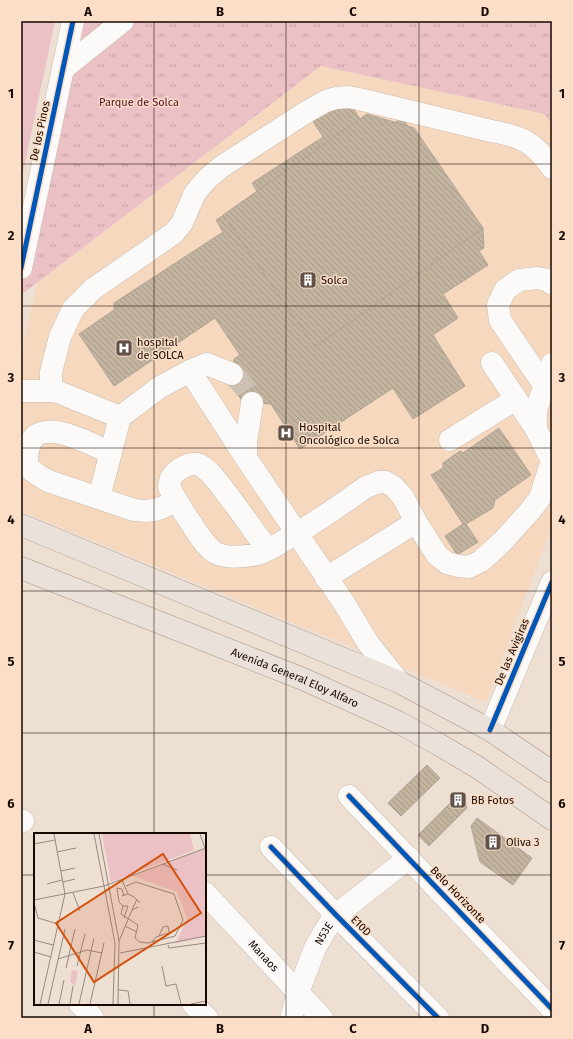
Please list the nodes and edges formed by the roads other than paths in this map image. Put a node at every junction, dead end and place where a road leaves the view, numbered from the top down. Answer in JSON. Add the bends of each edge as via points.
{"nodes":[{"id":1,"x":73,"y":21,"type":"edge"},
{"id":2,"x":102,"y":21,"type":"edge"},
{"id":3,"x":123,"y":21,"type":"edge"},
{"id":4,"x":65,"y":59,"type":"junction"},
{"id":5,"x":552,"y":168,"type":"edge"},
{"id":6,"x":21,"y":268,"type":"edge"},
{"id":7,"x":552,"y":284,"type":"edge"},
{"id":8,"x":492,"y":363,"type":"dead end"},
{"id":9,"x":552,"y":364,"type":"edge"},
{"id":10,"x":190,"y":371,"type":"junction"},
{"id":11,"x":232,"y":374,"type":"tunnel mouth"},
{"id":12,"x":544,"y":386,"type":"junction"},
{"id":13,"x":21,"y":391,"type":"edge"},
{"id":14,"x":51,"y":391,"type":"junction"},
{"id":15,"x":516,"y":399,"type":"junction"},
{"id":16,"x":252,"y":403,"type":"tunnel mouth"},
{"id":17,"x":120,"y":417,"type":"junction"},
{"id":18,"x":536,"y":429,"type":"junction"},
{"id":19,"x":450,"y":440,"type":"dead end"},
{"id":20,"x":111,"y":453,"type":"junction"},
{"id":21,"x":246,"y":458,"type":"junction"},
{"id":22,"x":552,"y":461,"type":"edge"},
{"id":23,"x":98,"y":498,"type":"junction"},
{"id":24,"x":546,"y":500,"type":"edge"},
{"id":25,"x":176,"y":501,"type":"junction"},
{"id":26,"x":416,"y":522,"type":"junction"},
{"id":27,"x":21,"y":525,"type":"edge"},
{"id":28,"x":297,"y":534,"type":"junction"},
{"id":29,"x":268,"y":550,"type":"junction"},
{"id":30,"x":21,"y":568,"type":"edge"},
{"id":31,"x":326,"y":578,"type":"junction"},
{"id":32,"x":552,"y":582,"type":"edge"},
{"id":33,"x":399,"y":682,"type":"junction"},
{"id":34,"x":490,"y":730,"type":"junction"},
{"id":35,"x":552,"y":772,"type":"edge"},
{"id":36,"x":349,"y":796,"type":"dead end"},
{"id":37,"x":552,"y":819,"type":"edge"},
{"id":38,"x":271,"y":847,"type":"dead end"},
{"id":39,"x":409,"y":858,"type":"junction"},
{"id":40,"x":206,"y":894,"type":"edge"},
{"id":41,"x":336,"y":915,"type":"junction"},
{"id":42,"x":298,"y":993,"type":"junction"},
{"id":43,"x":81,"y":1005,"type":"edge"},
{"id":44,"x":194,"y":1005,"type":"edge"},
{"id":45,"x":552,"y":1009,"type":"edge"},
{"id":46,"x":93,"y":1018,"type":"edge"},
{"id":47,"x":207,"y":1018,"type":"edge"},
{"id":48,"x":291,"y":1018,"type":"edge"},
{"id":49,"x":322,"y":1018,"type":"edge"},
{"id":50,"x":438,"y":1018,"type":"edge"}],
"edges":[{"from":1,"to":4,"type":"street","name":"De los Pinos"},
{"from":2,"to":4,"type":"street"},
{"from":3,"to":4,"type":"street"},
{"from":4,"to":6,"type":"street","name":"De los Pinos"},
{"from":5,"to":14,"type":"street","via":[[530,143],[510,134],[348,97],[326,101],[221,167],[195,193],[182,223],[174,233],[93,289],[73,309],[60,338],[51,372]]},
{"from":7,"to":12,"type":"street","via":[[538,278],[519,280],[505,290],[498,305],[500,320]]},
{"from":8,"to":15,"type":"street"},
{"from":9,"to":12,"type":"street"},
{"from":10,"to":11,"type":"street","via":[[207,364]]},
{"from":10,"to":17,"type":"street","via":[[160,387]]},
{"from":10,"to":21,"type":"street"},
{"from":12,"to":18,"type":"street","via":[[536,410]]},
{"from":13,"to":14,"type":"street"},
{"from":14,"to":17,"type":"street"},
{"from":15,"to":18,"type":"street"},
{"from":15,"to":19,"type":"street"},
{"from":16,"to":21,"type":"street"},
{"from":17,"to":20,"type":"street"},
{"from":18,"to":22,"type":"street"},
{"from":20,"to":23,"type":"street"},
{"from":20,"to":23,"type":"street","via":[[75,437],[55,432],[42,433],[34,437],[26,458],[28,467],[48,481]]},
{"from":21,"to":28,"type":"street"},
{"from":22,"to":24,"type":"street"},
{"from":23,"to":25,"type":"street","via":[[146,512]]},
{"from":24,"to":26,"type":"street","via":[[530,512],[502,542],[469,567],[447,563],[437,555]]},
{"from":25,"to":29,"type":"street","via":[[204,542],[214,552],[224,556],[247,556]]},
{"from":25,"to":29,"type":"street","via":[[169,487],[172,477],[186,466],[198,464],[220,485]]},
{"from":26,"to":28,"type":"street","via":[[403,497],[394,487],[386,482],[379,482],[366,487]]},
{"from":26,"to":31,"type":"street"},
{"from":27,"to":33,"type":"main road"},
{"from":28,"to":29,"type":"street"},
{"from":28,"to":31,"type":"street"},
{"from":30,"to":37,"type":"main road","name":"Avenida General Eloy Alfaro","via":[[303,679],[398,722],[477,767]]},
{"from":31,"to":33,"type":"street","via":[[368,643]]},
{"from":32,"to":34,"type":"street","name":"De las Avigiras"},
{"from":33,"to":34,"type":"main road"},
{"from":34,"to":35,"type":"main road"},
{"from":36,"to":39,"type":"street","name":"Belo Horizonte"},
{"from":38,"to":41,"type":"street","name":"E10D"},
{"from":39,"to":41,"type":"street","name":"N53E"},
{"from":39,"to":45,"type":"street","name":"Belo Horizonte"},
{"from":40,"to":42,"type":"street","name":"Manaos"},
{"from":41,"to":42,"type":"street","name":"N53E","via":[[316,948]]},
{"from":41,"to":50,"type":"street","name":"E10D"},
{"from":42,"to":48,"type":"street","name":"N53E"},
{"from":42,"to":49,"type":"street","name":"Manaos"},
{"from":43,"to":46,"type":"street"},
{"from":44,"to":47,"type":"street"}]}
